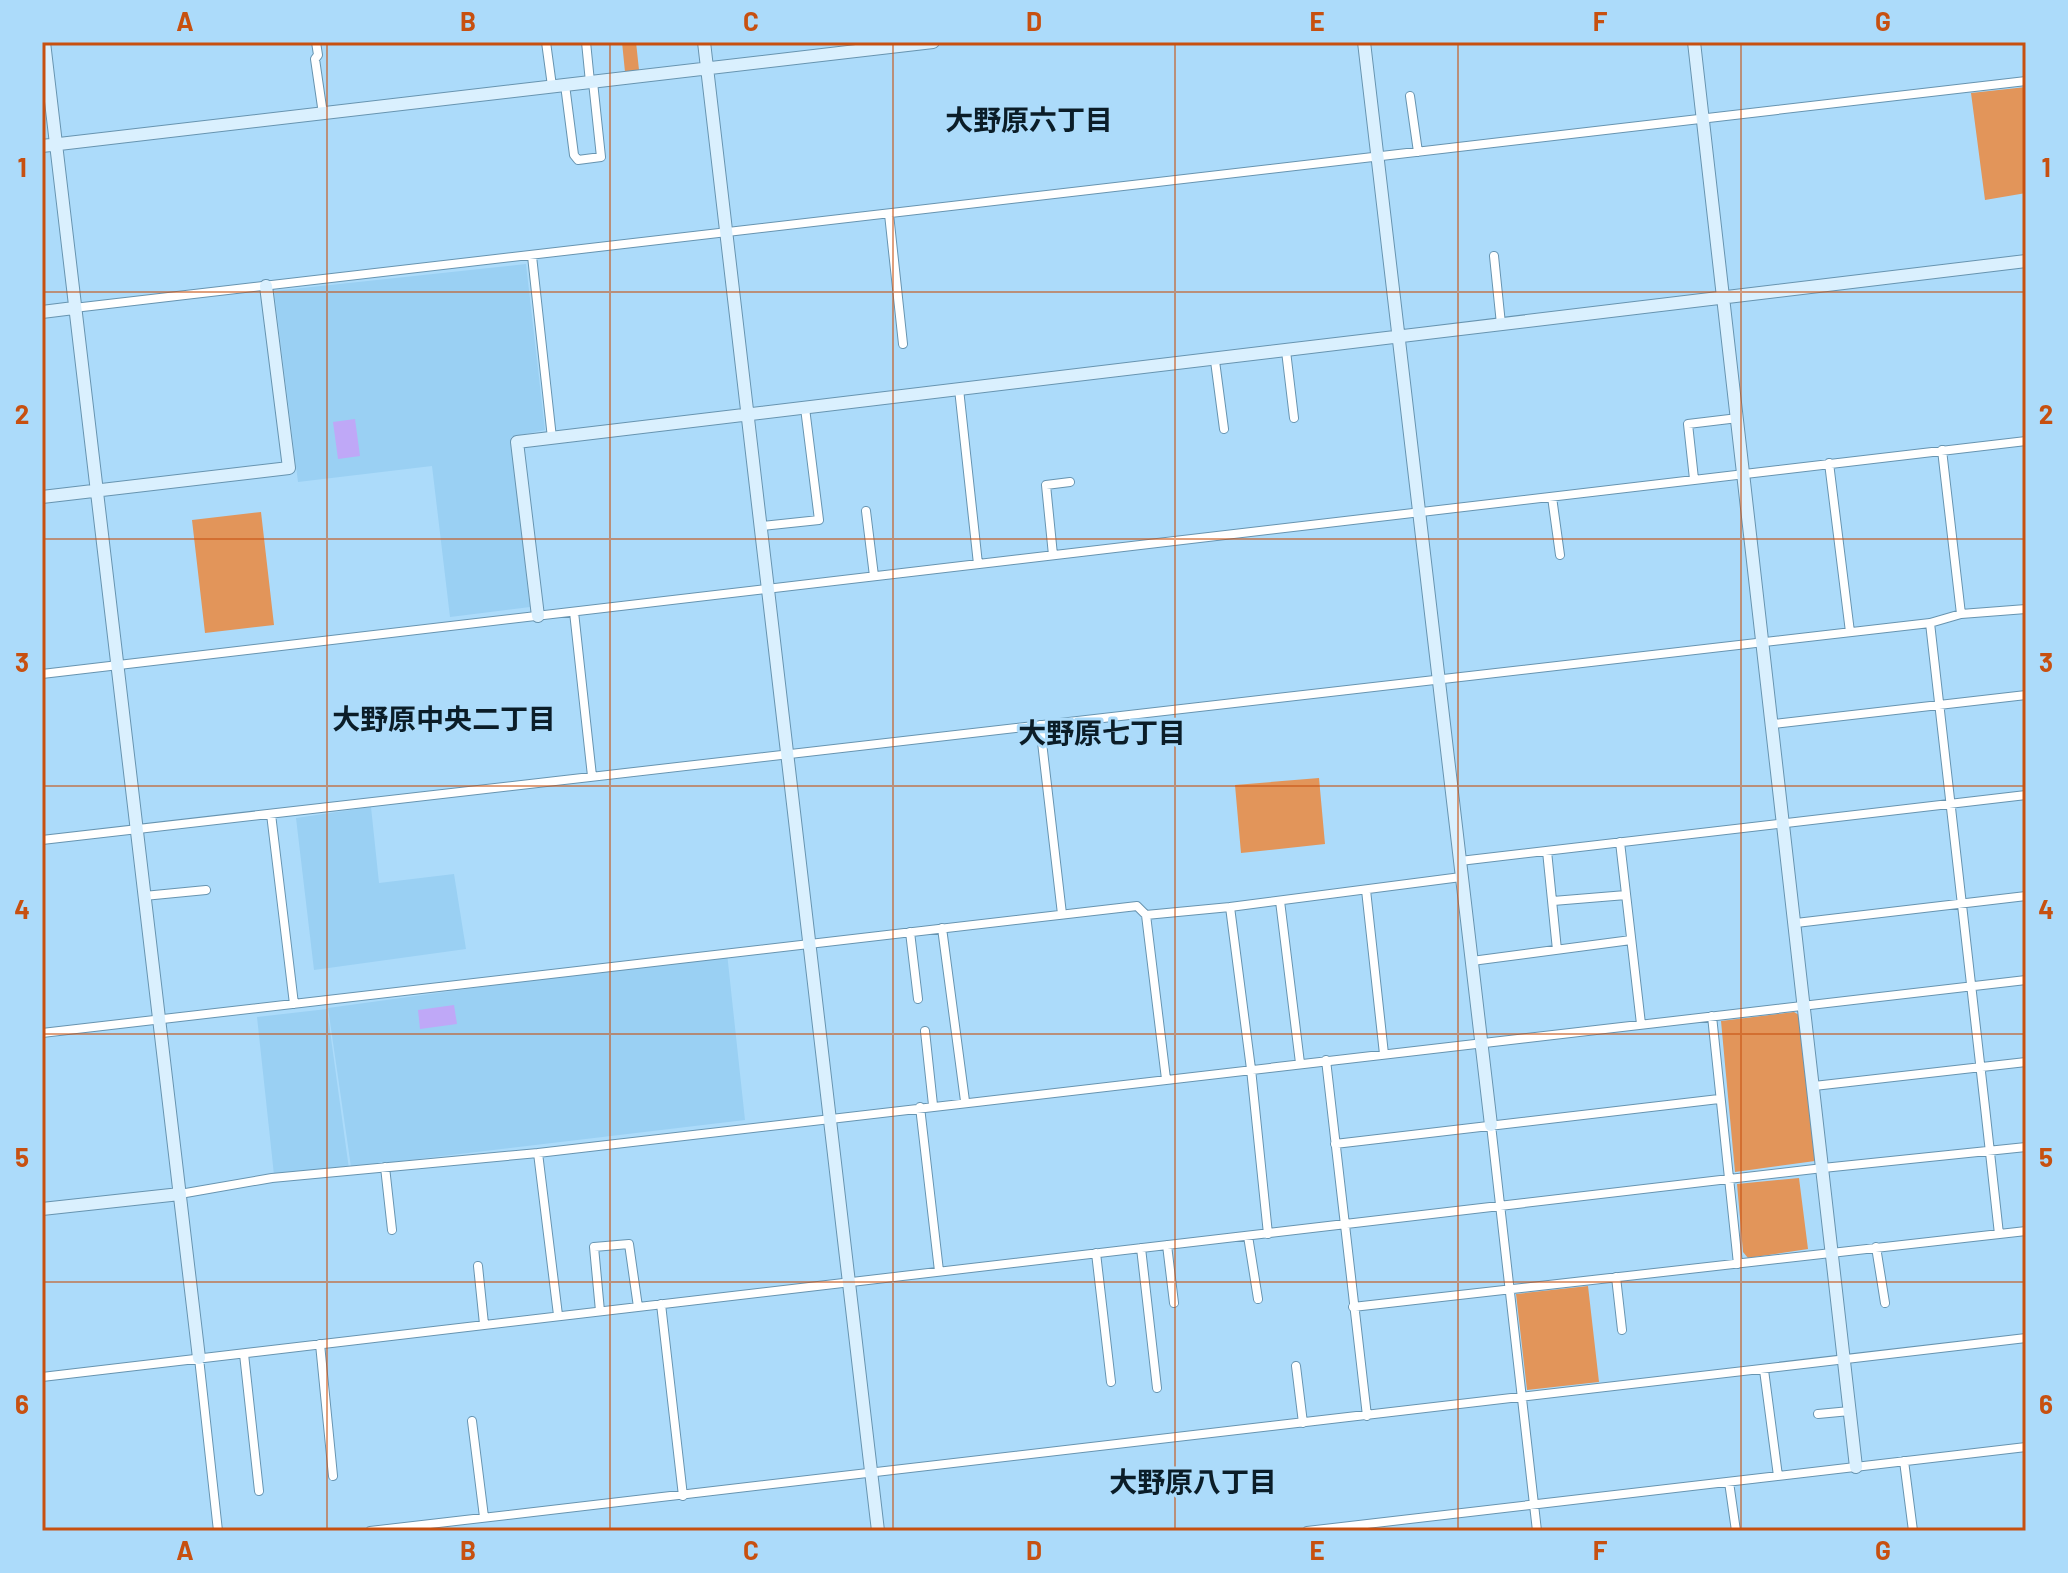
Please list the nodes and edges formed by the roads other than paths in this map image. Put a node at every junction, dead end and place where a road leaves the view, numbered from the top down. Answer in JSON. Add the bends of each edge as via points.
{"nodes":[{"id":1,"x":44,"y":42,"type":"edge"},
{"id":2,"x":316,"y":42,"type":"edge"},
{"id":3,"x":546,"y":42,"type":"edge"},
{"id":4,"x":586,"y":42,"type":"edge"},
{"id":5,"x":704,"y":42,"type":"edge"},
{"id":6,"x":933,"y":42,"type":"edge"},
{"id":7,"x":1364,"y":42,"type":"edge"},
{"id":8,"x":1694,"y":42,"type":"edge"},
{"id":9,"x":707,"y":68,"type":"junction"},
{"id":10,"x":2026,"y":81,"type":"edge"},
{"id":11,"x":591,"y":82,"type":"junction"},
{"id":12,"x":565,"y":85,"type":"junction"},
{"id":13,"x":552,"y":86,"type":"junction"},
{"id":14,"x":1410,"y":96,"type":"dead end"},
{"id":15,"x":323,"y":114,"type":"junction"},
{"id":16,"x":1704,"y":118,"type":"junction"},
{"id":17,"x":49,"y":145,"type":"edge"},
{"id":18,"x":1418,"y":152,"type":"junction"},
{"id":19,"x":1378,"y":157,"type":"junction"},
{"id":20,"x":889,"y":214,"type":"junction"},
{"id":21,"x":727,"y":233,"type":"junction"},
{"id":22,"x":532,"y":256,"type":"junction"},
{"id":23,"x":1494,"y":256,"type":"dead end"},
{"id":24,"x":2026,"y":261,"type":"edge"},
{"id":25,"x":266,"y":286,"type":"junction"},
{"id":26,"x":1723,"y":297,"type":"junction"},
{"id":27,"x":74,"y":308,"type":"junction"},
{"id":28,"x":42,"y":312,"type":"edge"},
{"id":29,"x":1501,"y":324,"type":"junction"},
{"id":30,"x":1398,"y":336,"type":"junction"},
{"id":31,"x":903,"y":344,"type":"dead end"},
{"id":32,"x":1286,"y":351,"type":"junction"},
{"id":33,"x":1215,"y":361,"type":"junction"},
{"id":34,"x":959,"y":389,"type":"junction"},
{"id":35,"x":805,"y":408,"type":"junction"},
{"id":36,"x":749,"y":415,"type":"junction"},
{"id":37,"x":1294,"y":418,"type":"dead end"},
{"id":38,"x":1738,"y":418,"type":"junction"},
{"id":39,"x":1224,"y":429,"type":"dead end"},
{"id":40,"x":552,"y":438,"type":"junction"},
{"id":41,"x":2026,"y":442,"type":"edge"},
{"id":42,"x":1942,"y":450,"type":"junction"},
{"id":43,"x":1829,"y":463,"type":"junction"},
{"id":44,"x":1744,"y":472,"type":"junction"},
{"id":45,"x":1694,"y":479,"type":"junction"},
{"id":46,"x":1070,"y":482,"type":"dead end"},
{"id":47,"x":95,"y":491,"type":"junction"},
{"id":48,"x":42,"y":497,"type":"edge"},
{"id":49,"x":1552,"y":497,"type":"junction"},
{"id":50,"x":866,"y":511,"type":"dead end"},
{"id":51,"x":1419,"y":514,"type":"junction"},
{"id":52,"x":762,"y":526,"type":"junction"},
{"id":53,"x":1053,"y":555,"type":"junction"},
{"id":54,"x":1560,"y":555,"type":"dead end"},
{"id":55,"x":978,"y":564,"type":"junction"},
{"id":56,"x":874,"y":576,"type":"junction"},
{"id":57,"x":768,"y":589,"type":"junction"},
{"id":58,"x":2026,"y":609,"type":"edge"},
{"id":59,"x":574,"y":612,"type":"junction"},
{"id":60,"x":1961,"y":614,"type":"junction"},
{"id":61,"x":538,"y":616,"type":"junction"},
{"id":62,"x":1930,"y":623,"type":"junction"},
{"id":63,"x":1850,"y":632,"type":"junction"},
{"id":64,"x":1763,"y":642,"type":"junction"},
{"id":65,"x":117,"y":665,"type":"junction"},
{"id":66,"x":42,"y":674,"type":"edge"},
{"id":67,"x":1437,"y":678,"type":"junction"},
{"id":68,"x":2026,"y":695,"type":"edge"},
{"id":69,"x":1939,"y":705,"type":"junction"},
{"id":70,"x":1773,"y":724,"type":"junction"},
{"id":71,"x":1040,"y":725,"type":"junction"},
{"id":72,"x":788,"y":754,"type":"junction"},
{"id":73,"x":592,"y":776,"type":"junction"},
{"id":74,"x":2026,"y":795,"type":"edge"},
{"id":75,"x":1949,"y":804,"type":"junction"},
{"id":76,"x":271,"y":814,"type":"junction"},
{"id":77,"x":1784,"y":823,"type":"junction"},
{"id":78,"x":136,"y":830,"type":"junction"},
{"id":79,"x":42,"y":840,"type":"edge"},
{"id":80,"x":1620,"y":842,"type":"junction"},
{"id":81,"x":1547,"y":851,"type":"junction"},
{"id":82,"x":1460,"y":861,"type":"junction"},
{"id":83,"x":1461,"y":877,"type":"junction"},
{"id":84,"x":206,"y":890,"type":"dead end"},
{"id":85,"x":1366,"y":890,"type":"junction"},
{"id":86,"x":1626,"y":895,"type":"junction"},
{"id":87,"x":144,"y":896,"type":"junction"},
{"id":88,"x":2026,"y":896,"type":"edge"},
{"id":89,"x":1280,"y":901,"type":"junction"},
{"id":90,"x":1553,"y":901,"type":"junction"},
{"id":91,"x":1961,"y":903,"type":"junction"},
{"id":92,"x":1230,"y":907,"type":"junction"},
{"id":93,"x":1062,"y":914,"type":"junction"},
{"id":94,"x":1146,"y":915,"type":"junction"},
{"id":95,"x":1796,"y":923,"type":"junction"},
{"id":96,"x":942,"y":928,"type":"junction"},
{"id":97,"x":910,"y":932,"type":"junction"},
{"id":98,"x":1631,"y":940,"type":"junction"},
{"id":99,"x":811,"y":944,"type":"junction"},
{"id":100,"x":1557,"y":950,"type":"junction"},
{"id":101,"x":1472,"y":961,"type":"junction"},
{"id":102,"x":2026,"y":980,"type":"edge"},
{"id":103,"x":1971,"y":986,"type":"junction"},
{"id":104,"x":918,"y":999,"type":"dead end"},
{"id":105,"x":294,"y":1004,"type":"junction"},
{"id":106,"x":1805,"y":1006,"type":"junction"},
{"id":107,"x":1712,"y":1016,"type":"junction"},
{"id":108,"x":158,"y":1019,"type":"junction"},
{"id":109,"x":1641,"y":1024,"type":"junction"},
{"id":110,"x":925,"y":1031,"type":"dead end"},
{"id":111,"x":42,"y":1033,"type":"edge"},
{"id":112,"x":1481,"y":1042,"type":"junction"},
{"id":113,"x":1384,"y":1054,"type":"junction"},
{"id":114,"x":1326,"y":1060,"type":"junction"},
{"id":115,"x":2026,"y":1062,"type":"edge"},
{"id":116,"x":1300,"y":1063,"type":"junction"},
{"id":117,"x":1982,"y":1068,"type":"junction"},
{"id":118,"x":1251,"y":1069,"type":"junction"},
{"id":119,"x":1166,"y":1079,"type":"junction"},
{"id":120,"x":1814,"y":1086,"type":"junction"},
{"id":121,"x":1719,"y":1099,"type":"junction"},
{"id":122,"x":965,"y":1101,"type":"junction"},
{"id":123,"x":933,"y":1105,"type":"junction"},
{"id":124,"x":920,"y":1107,"type":"junction"},
{"id":125,"x":829,"y":1119,"type":"junction"},
{"id":126,"x":1491,"y":1125,"type":"junction"},
{"id":127,"x":1335,"y":1144,"type":"junction"},
{"id":128,"x":2026,"y":1147,"type":"edge"},
{"id":129,"x":1990,"y":1151,"type":"junction"},
{"id":130,"x":538,"y":1153,"type":"junction"},
{"id":131,"x":385,"y":1167,"type":"junction"},
{"id":132,"x":1823,"y":1168,"type":"junction"},
{"id":133,"x":1728,"y":1179,"type":"junction"},
{"id":134,"x":180,"y":1194,"type":"junction"},
{"id":135,"x":1500,"y":1206,"type":"junction"},
{"id":136,"x":42,"y":1209,"type":"edge"},
{"id":137,"x":1345,"y":1225,"type":"junction"},
{"id":138,"x":392,"y":1230,"type":"dead end"},
{"id":139,"x":2026,"y":1231,"type":"edge"},
{"id":140,"x":1268,"y":1234,"type":"junction"},
{"id":141,"x":1999,"y":1234,"type":"junction"},
{"id":142,"x":1248,"y":1236,"type":"junction"},
{"id":143,"x":1167,"y":1245,"type":"junction"},
{"id":144,"x":1876,"y":1247,"type":"junction"},
{"id":145,"x":1141,"y":1248,"type":"junction"},
{"id":146,"x":1833,"y":1252,"type":"junction"},
{"id":147,"x":1096,"y":1253,"type":"junction"},
{"id":148,"x":1738,"y":1264,"type":"junction"},
{"id":149,"x":478,"y":1266,"type":"dead end"},
{"id":150,"x":939,"y":1271,"type":"junction"},
{"id":151,"x":1616,"y":1277,"type":"junction"},
{"id":152,"x":849,"y":1282,"type":"junction"},
{"id":153,"x":1509,"y":1289,"type":"junction"},
{"id":154,"x":1258,"y":1299,"type":"dead end"},
{"id":155,"x":1174,"y":1303,"type":"dead end"},
{"id":156,"x":1885,"y":1303,"type":"dead end"},
{"id":157,"x":661,"y":1304,"type":"junction"},
{"id":158,"x":638,"y":1307,"type":"junction"},
{"id":159,"x":1353,"y":1307,"type":"junction"},
{"id":160,"x":600,"y":1311,"type":"junction"},
{"id":161,"x":558,"y":1315,"type":"junction"},
{"id":162,"x":484,"y":1324,"type":"junction"},
{"id":163,"x":1622,"y":1330,"type":"dead end"},
{"id":164,"x":2026,"y":1338,"type":"edge"},
{"id":165,"x":320,"y":1344,"type":"junction"},
{"id":166,"x":244,"y":1354,"type":"junction"},
{"id":167,"x":199,"y":1358,"type":"junction"},
{"id":168,"x":1845,"y":1360,"type":"junction"},
{"id":169,"x":1296,"y":1366,"type":"dead end"},
{"id":170,"x":1764,"y":1370,"type":"junction"},
{"id":171,"x":42,"y":1377,"type":"edge"},
{"id":172,"x":1111,"y":1382,"type":"dead end"},
{"id":173,"x":1157,"y":1388,"type":"dead end"},
{"id":174,"x":1521,"y":1399,"type":"junction"},
{"id":175,"x":1850,"y":1411,"type":"junction"},
{"id":176,"x":1818,"y":1414,"type":"dead end"},
{"id":177,"x":1367,"y":1416,"type":"junction"},
{"id":178,"x":472,"y":1421,"type":"dead end"},
{"id":179,"x":1303,"y":1423,"type":"junction"},
{"id":180,"x":2026,"y":1447,"type":"edge"},
{"id":181,"x":1904,"y":1461,"type":"junction"},
{"id":182,"x":1856,"y":1467,"type":"junction"},
{"id":183,"x":872,"y":1474,"type":"junction"},
{"id":184,"x":333,"y":1476,"type":"dead end"},
{"id":185,"x":1778,"y":1476,"type":"junction"},
{"id":186,"x":1729,"y":1482,"type":"junction"},
{"id":187,"x":259,"y":1491,"type":"dead end"},
{"id":188,"x":683,"y":1496,"type":"junction"},
{"id":189,"x":1534,"y":1506,"type":"junction"},
{"id":190,"x":484,"y":1517,"type":"junction"},
{"id":191,"x":1317,"y":1530,"type":"edge"},
{"id":192,"x":218,"y":1531,"type":"edge"},
{"id":193,"x":370,"y":1531,"type":"edge"},
{"id":194,"x":878,"y":1531,"type":"edge"},
{"id":195,"x":1307,"y":1531,"type":"edge"},
{"id":196,"x":1537,"y":1531,"type":"edge"},
{"id":197,"x":1736,"y":1531,"type":"edge"},
{"id":198,"x":1913,"y":1531,"type":"edge"}],
"edges":[{"from":1,"to":17,"type":"street"},
{"from":2,"to":15,"type":"street"},
{"from":3,"to":13,"type":"street"},
{"from":4,"to":11,"type":"street"},
{"from":5,"to":9,"type":"street"},
{"from":6,"to":9,"type":"street"},
{"from":7,"to":19,"type":"street"},
{"from":8,"to":16,"type":"street"},
{"from":9,"to":11,"type":"street"},
{"from":9,"to":21,"type":"street"},
{"from":10,"to":16,"type":"street"},
{"from":11,"to":12,"type":"street"},
{"from":11,"to":12,"type":"street","via":[[601,157],[578,160]]},
{"from":12,"to":13,"type":"street"},
{"from":13,"to":15,"type":"street"},
{"from":14,"to":18,"type":"street"},
{"from":15,"to":17,"type":"street"},
{"from":16,"to":18,"type":"street"},
{"from":16,"to":26,"type":"street"},
{"from":17,"to":27,"type":"street"},
{"from":18,"to":19,"type":"street"},
{"from":19,"to":20,"type":"street"},
{"from":19,"to":30,"type":"street"},
{"from":20,"to":21,"type":"street"},
{"from":20,"to":31,"type":"street"},
{"from":21,"to":22,"type":"street"},
{"from":21,"to":36,"type":"street"},
{"from":22,"to":25,"type":"street"},
{"from":22,"to":40,"type":"street"},
{"from":23,"to":29,"type":"street"},
{"from":24,"to":26,"type":"street"},
{"from":25,"to":27,"type":"street"},
{"from":25,"to":47,"type":"street","via":[[289,468]]},
{"from":26,"to":29,"type":"street"},
{"from":26,"to":38,"type":"street"},
{"from":27,"to":28,"type":"street"},
{"from":27,"to":47,"type":"street"},
{"from":29,"to":30,"type":"street"},
{"from":30,"to":32,"type":"street"},
{"from":30,"to":51,"type":"street"},
{"from":32,"to":33,"type":"street"},
{"from":32,"to":37,"type":"street"},
{"from":33,"to":34,"type":"street"},
{"from":33,"to":39,"type":"street"},
{"from":34,"to":35,"type":"street"},
{"from":34,"to":55,"type":"street"},
{"from":35,"to":36,"type":"street"},
{"from":35,"to":52,"type":"street","via":[[819,520]]},
{"from":36,"to":40,"type":"street"},
{"from":36,"to":52,"type":"street"},
{"from":38,"to":44,"type":"street"},
{"from":38,"to":45,"type":"street","via":[[1688,424]]},
{"from":40,"to":61,"type":"street","via":[[517,442]]},
{"from":41,"to":42,"type":"street"},
{"from":42,"to":43,"type":"street"},
{"from":42,"to":60,"type":"street"},
{"from":43,"to":44,"type":"street"},
{"from":43,"to":63,"type":"street"},
{"from":44,"to":45,"type":"street"},
{"from":44,"to":64,"type":"street"},
{"from":45,"to":49,"type":"street"},
{"from":46,"to":53,"type":"street","via":[[1046,485]]},
{"from":47,"to":48,"type":"street"},
{"from":47,"to":65,"type":"street"},
{"from":49,"to":51,"type":"street"},
{"from":49,"to":54,"type":"street"},
{"from":50,"to":56,"type":"street"},
{"from":51,"to":53,"type":"street"},
{"from":51,"to":67,"type":"street"},
{"from":52,"to":57,"type":"street"},
{"from":53,"to":55,"type":"street"},
{"from":55,"to":56,"type":"street"},
{"from":56,"to":57,"type":"street"},
{"from":57,"to":59,"type":"street"},
{"from":57,"to":72,"type":"street"},
{"from":58,"to":60,"type":"street"},
{"from":59,"to":61,"type":"street"},
{"from":59,"to":73,"type":"street"},
{"from":60,"to":62,"type":"street"},
{"from":61,"to":65,"type":"street"},
{"from":62,"to":63,"type":"street"},
{"from":62,"to":69,"type":"street"},
{"from":63,"to":64,"type":"street"},
{"from":64,"to":67,"type":"street"},
{"from":64,"to":70,"type":"street"},
{"from":65,"to":66,"type":"street"},
{"from":65,"to":78,"type":"street"},
{"from":67,"to":71,"type":"street"},
{"from":67,"to":82,"type":"street"},
{"from":68,"to":69,"type":"street"},
{"from":69,"to":70,"type":"street"},
{"from":69,"to":75,"type":"street"},
{"from":70,"to":77,"type":"street"},
{"from":71,"to":72,"type":"street"},
{"from":71,"to":93,"type":"street"},
{"from":72,"to":73,"type":"street"},
{"from":72,"to":99,"type":"street"},
{"from":73,"to":76,"type":"street"},
{"from":74,"to":75,"type":"street"},
{"from":75,"to":77,"type":"street"},
{"from":75,"to":91,"type":"street"},
{"from":76,"to":78,"type":"street"},
{"from":76,"to":105,"type":"street"},
{"from":77,"to":80,"type":"street"},
{"from":77,"to":95,"type":"street"},
{"from":78,"to":79,"type":"street"},
{"from":78,"to":87,"type":"street"},
{"from":80,"to":81,"type":"street"},
{"from":80,"to":86,"type":"street"},
{"from":81,"to":82,"type":"street"},
{"from":81,"to":90,"type":"street"},
{"from":82,"to":83,"type":"street"},
{"from":83,"to":85,"type":"street"},
{"from":83,"to":101,"type":"street"},
{"from":84,"to":87,"type":"street"},
{"from":85,"to":89,"type":"street"},
{"from":85,"to":113,"type":"street"},
{"from":86,"to":90,"type":"street"},
{"from":86,"to":98,"type":"street"},
{"from":87,"to":108,"type":"street"},
{"from":88,"to":91,"type":"street"},
{"from":89,"to":92,"type":"street"},
{"from":89,"to":116,"type":"street"},
{"from":90,"to":100,"type":"street"},
{"from":91,"to":95,"type":"street"},
{"from":91,"to":103,"type":"street"},
{"from":92,"to":94,"type":"street"},
{"from":92,"to":118,"type":"street"},
{"from":93,"to":94,"type":"street","via":[[1137,906]]},
{"from":93,"to":96,"type":"street"},
{"from":94,"to":119,"type":"street"},
{"from":95,"to":106,"type":"street"},
{"from":96,"to":97,"type":"street"},
{"from":96,"to":122,"type":"street"},
{"from":97,"to":99,"type":"street"},
{"from":97,"to":104,"type":"street"},
{"from":98,"to":100,"type":"street"},
{"from":98,"to":109,"type":"street"},
{"from":99,"to":105,"type":"street"},
{"from":99,"to":125,"type":"street"},
{"from":100,"to":101,"type":"street"},
{"from":101,"to":112,"type":"street"},
{"from":102,"to":103,"type":"street"},
{"from":103,"to":106,"type":"street"},
{"from":103,"to":117,"type":"street"},
{"from":105,"to":108,"type":"street"},
{"from":106,"to":107,"type":"street"},
{"from":106,"to":120,"type":"street"},
{"from":107,"to":109,"type":"street"},
{"from":107,"to":121,"type":"street"},
{"from":108,"to":111,"type":"street"},
{"from":108,"to":134,"type":"street"},
{"from":109,"to":112,"type":"street"},
{"from":110,"to":123,"type":"street"},
{"from":112,"to":113,"type":"street"},
{"from":112,"to":126,"type":"street"},
{"from":113,"to":114,"type":"street"},
{"from":114,"to":116,"type":"street"},
{"from":114,"to":127,"type":"street"},
{"from":115,"to":117,"type":"street"},
{"from":116,"to":118,"type":"street"},
{"from":117,"to":120,"type":"street"},
{"from":117,"to":129,"type":"street"},
{"from":118,"to":119,"type":"street"},
{"from":118,"to":140,"type":"street"},
{"from":119,"to":122,"type":"street"},
{"from":120,"to":132,"type":"street"},
{"from":121,"to":126,"type":"street"},
{"from":121,"to":133,"type":"street"},
{"from":122,"to":123,"type":"street"},
{"from":123,"to":124,"type":"street"},
{"from":124,"to":125,"type":"street"},
{"from":124,"to":150,"type":"street"},
{"from":125,"to":130,"type":"street"},
{"from":125,"to":152,"type":"street"},
{"from":126,"to":127,"type":"street"},
{"from":126,"to":135,"type":"street"},
{"from":127,"to":137,"type":"street"},
{"from":128,"to":129,"type":"street"},
{"from":129,"to":132,"type":"street"},
{"from":129,"to":141,"type":"street"},
{"from":130,"to":131,"type":"street"},
{"from":130,"to":161,"type":"street"},
{"from":131,"to":134,"type":"street"},
{"from":131,"to":138,"type":"street"},
{"from":132,"to":133,"type":"street"},
{"from":132,"to":146,"type":"street"},
{"from":133,"to":135,"type":"street"},
{"from":133,"to":148,"type":"street"},
{"from":134,"to":136,"type":"street"},
{"from":134,"to":167,"type":"street"},
{"from":135,"to":137,"type":"street"},
{"from":135,"to":153,"type":"street"},
{"from":137,"to":140,"type":"street"},
{"from":137,"to":159,"type":"street"},
{"from":139,"to":141,"type":"street"},
{"from":140,"to":142,"type":"street"},
{"from":141,"to":144,"type":"street"},
{"from":142,"to":143,"type":"street"},
{"from":142,"to":154,"type":"street"},
{"from":143,"to":145,"type":"street"},
{"from":143,"to":155,"type":"street"},
{"from":144,"to":146,"type":"street"},
{"from":144,"to":156,"type":"street"},
{"from":145,"to":147,"type":"street"},
{"from":145,"to":173,"type":"street"},
{"from":146,"to":148,"type":"street"},
{"from":146,"to":168,"type":"street"},
{"from":147,"to":150,"type":"street"},
{"from":147,"to":172,"type":"street"},
{"from":148,"to":151,"type":"street"},
{"from":149,"to":162,"type":"street"},
{"from":150,"to":152,"type":"street"},
{"from":151,"to":153,"type":"street"},
{"from":151,"to":163,"type":"street"},
{"from":152,"to":157,"type":"street"},
{"from":152,"to":183,"type":"street"},
{"from":153,"to":159,"type":"street"},
{"from":153,"to":174,"type":"street"},
{"from":157,"to":158,"type":"street"},
{"from":157,"to":188,"type":"street"},
{"from":158,"to":160,"type":"street"},
{"from":158,"to":160,"type":"street","via":[[629,1244],[594,1247]]},
{"from":159,"to":177,"type":"street"},
{"from":160,"to":161,"type":"street"},
{"from":161,"to":162,"type":"street"},
{"from":162,"to":165,"type":"street"},
{"from":164,"to":168,"type":"street"},
{"from":165,"to":166,"type":"street"},
{"from":165,"to":184,"type":"street"},
{"from":166,"to":167,"type":"street"},
{"from":166,"to":187,"type":"street"},
{"from":167,"to":171,"type":"street"},
{"from":167,"to":192,"type":"street"},
{"from":168,"to":170,"type":"street"},
{"from":168,"to":175,"type":"street"},
{"from":169,"to":179,"type":"street"},
{"from":170,"to":174,"type":"street"},
{"from":170,"to":185,"type":"street"},
{"from":174,"to":177,"type":"street"},
{"from":174,"to":189,"type":"street"},
{"from":175,"to":176,"type":"street"},
{"from":175,"to":182,"type":"street"},
{"from":177,"to":179,"type":"street"},
{"from":178,"to":190,"type":"street"},
{"from":179,"to":183,"type":"street"},
{"from":180,"to":181,"type":"street"},
{"from":181,"to":182,"type":"street"},
{"from":181,"to":198,"type":"street"},
{"from":182,"to":185,"type":"street"},
{"from":183,"to":188,"type":"street"},
{"from":183,"to":194,"type":"street"},
{"from":185,"to":186,"type":"street"},
{"from":186,"to":189,"type":"street"},
{"from":186,"to":197,"type":"street"},
{"from":188,"to":190,"type":"street"},
{"from":189,"to":191,"type":"street"},
{"from":189,"to":196,"type":"street"},
{"from":190,"to":193,"type":"street"},
{"from":191,"to":195,"type":"street"}]}
